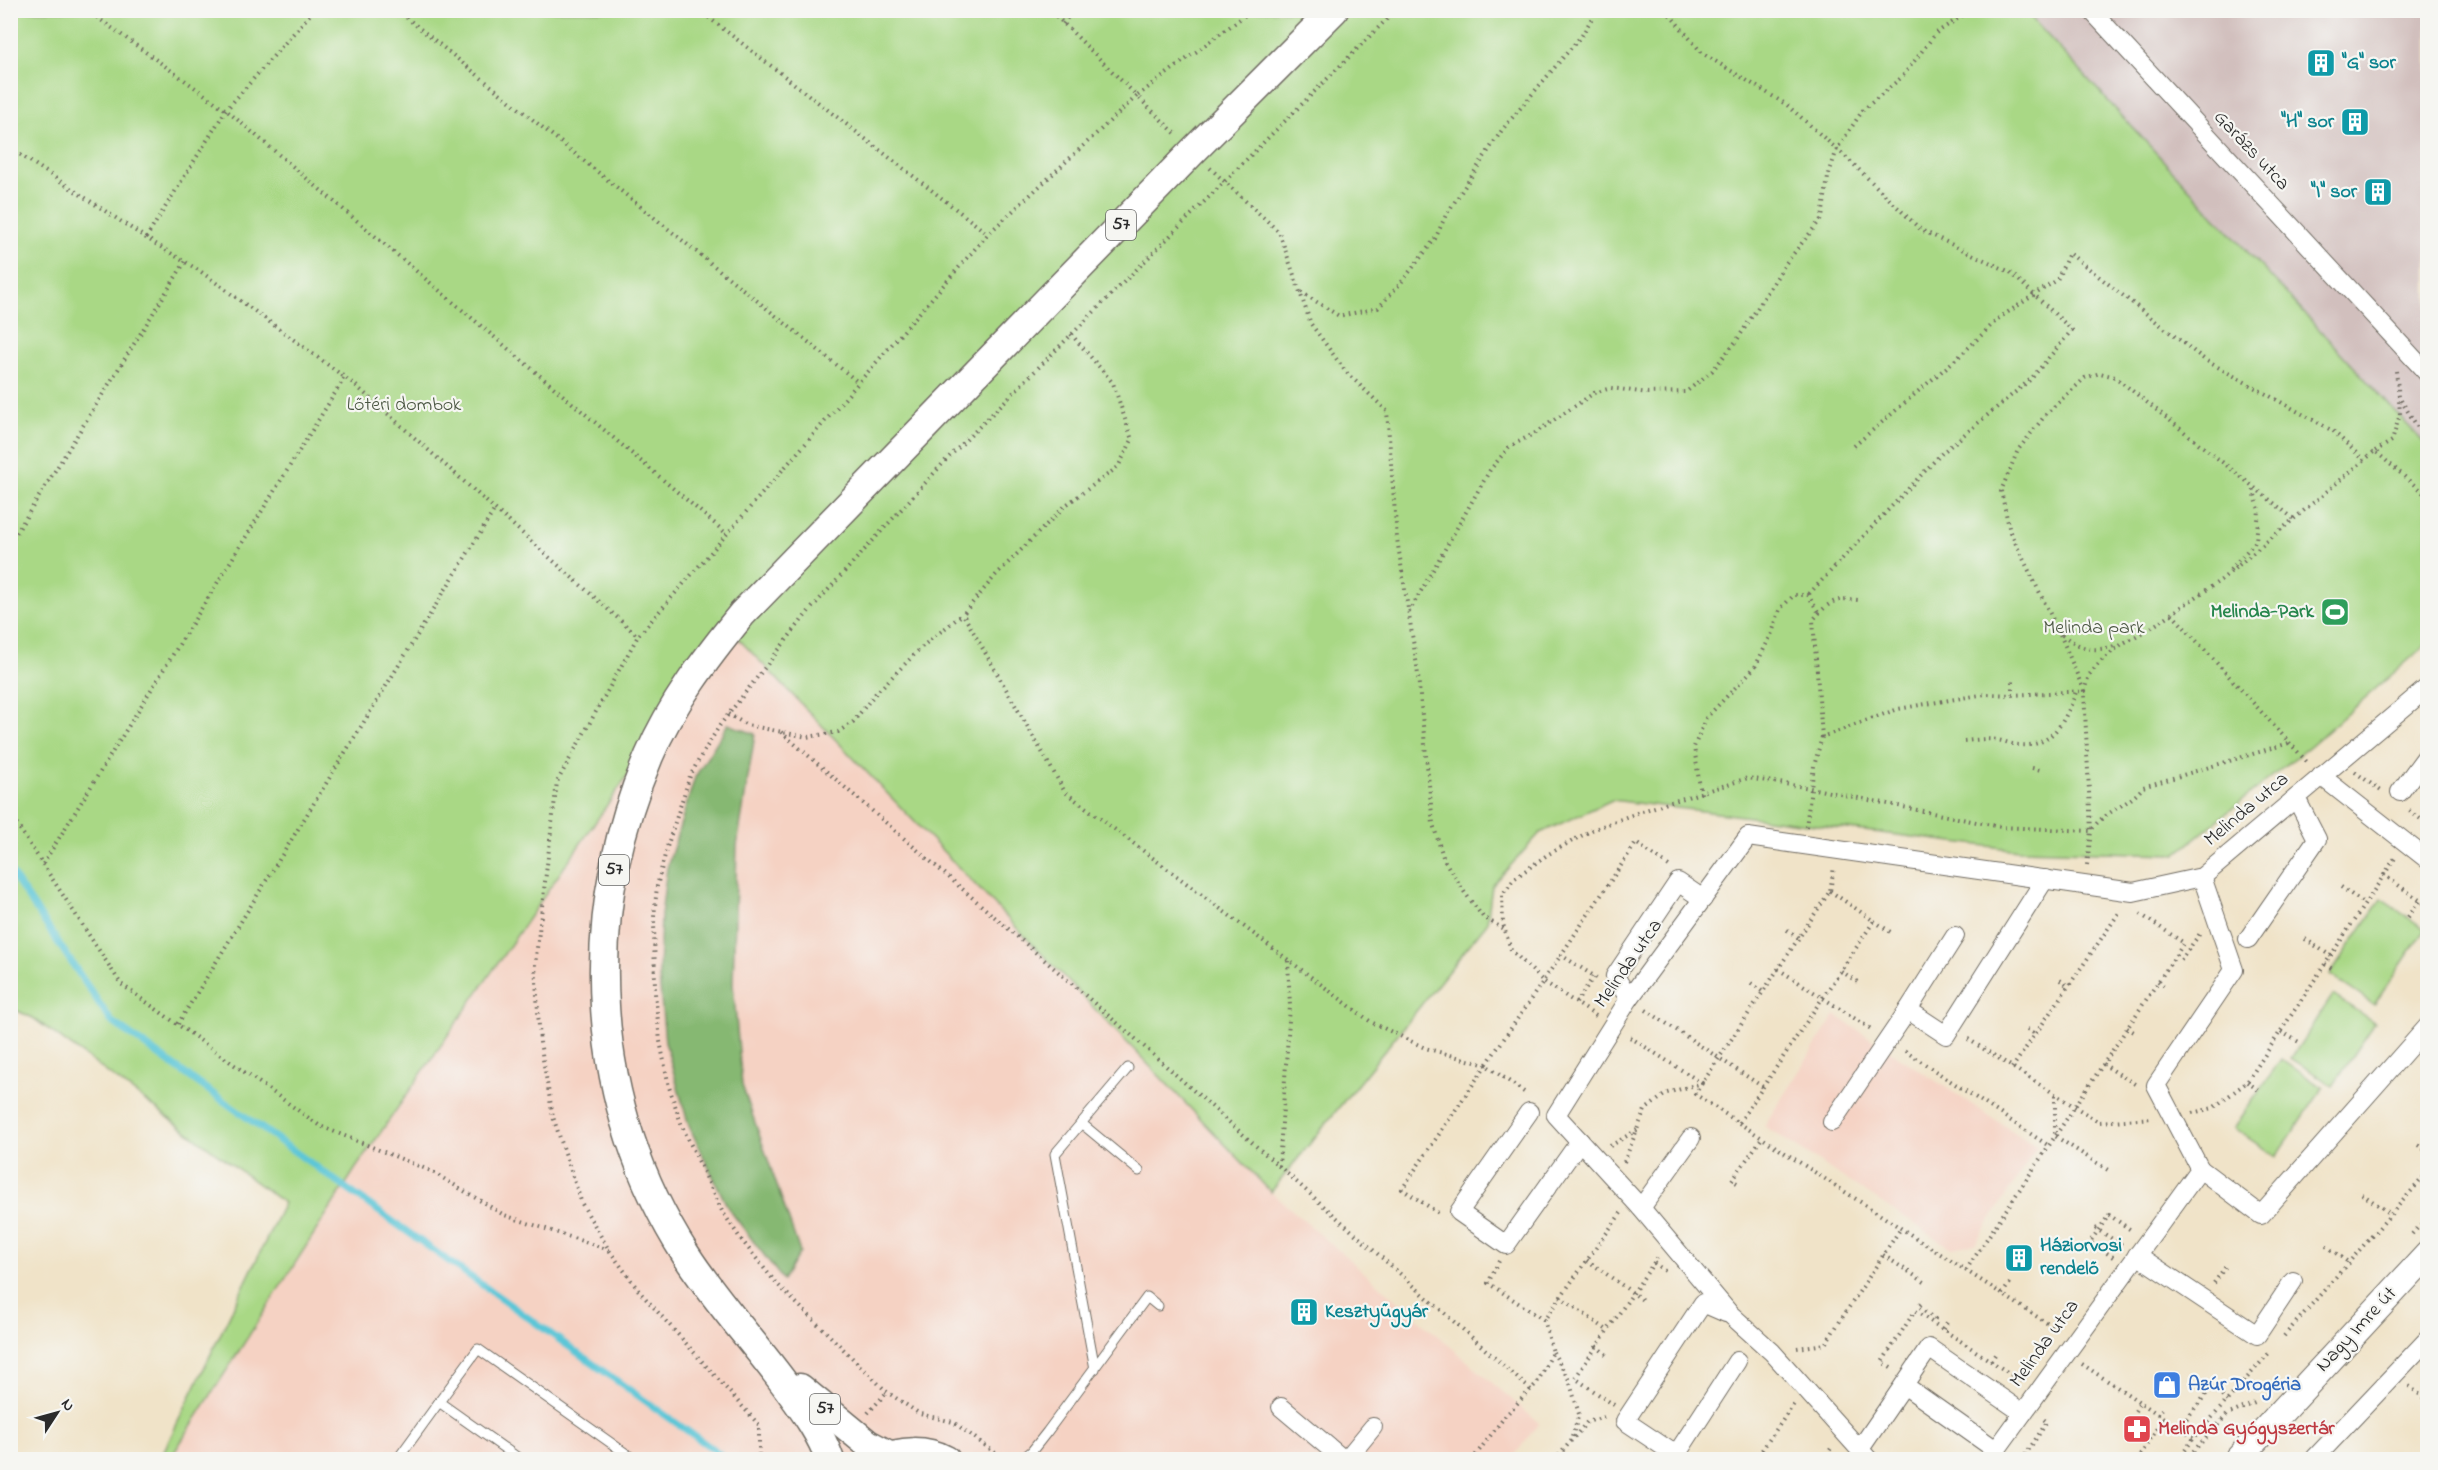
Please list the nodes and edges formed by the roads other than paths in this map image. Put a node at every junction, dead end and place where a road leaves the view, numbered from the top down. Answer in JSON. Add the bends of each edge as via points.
{"nodes":[{"id":1,"x":1334,"y":10,"type":"edge"},
{"id":2,"x":2091,"y":10,"type":"edge"},
{"id":3,"x":2427,"y":374,"type":"edge"},
{"id":4,"x":2427,"y":687,"type":"edge"},
{"id":5,"x":2427,"y":754,"type":"edge"},
{"id":6,"x":2321,"y":776,"type":"junction"},
{"id":7,"x":2400,"y":792,"type":"dead end"},
{"id":8,"x":2296,"y":798,"type":"junction"},
{"id":9,"x":2427,"y":860,"type":"edge"},
{"id":10,"x":2202,"y":877,"type":"junction"},
{"id":11,"x":2045,"y":879,"type":"junction"},
{"id":12,"x":1702,"y":899,"type":"junction"},
{"id":13,"x":1955,"y":936,"type":"dead end"},
{"id":14,"x":2248,"y":939,"type":"dead end"},
{"id":15,"x":1629,"y":999,"type":"junction"},
{"id":16,"x":1908,"y":1010,"type":"junction"},
{"id":17,"x":2427,"y":1026,"type":"edge"},
{"id":18,"x":1128,"y":1068,"type":"dead end"},
{"id":19,"x":1530,"y":1112,"type":"dead end"},
{"id":20,"x":1832,"y":1122,"type":"dead end"},
{"id":21,"x":1081,"y":1123,"type":"junction"},
{"id":22,"x":1691,"y":1138,"type":"dead end"},
{"id":23,"x":1580,"y":1141,"type":"junction"},
{"id":24,"x":2200,"y":1168,"type":"junction"},
{"id":25,"x":1139,"y":1171,"type":"dead end"},
{"id":26,"x":1634,"y":1207,"type":"junction"},
{"id":27,"x":2138,"y":1254,"type":"junction"},
{"id":28,"x":2427,"y":1254,"type":"edge"},
{"id":29,"x":2293,"y":1281,"type":"dead end"},
{"id":30,"x":1158,"y":1306,"type":"dead end"},
{"id":31,"x":1730,"y":1314,"type":"junction"},
{"id":32,"x":2427,"y":1339,"type":"edge"},
{"id":33,"x":765,"y":1357,"type":"junction"},
{"id":34,"x":1737,"y":1362,"type":"dead end"},
{"id":35,"x":1095,"y":1369,"type":"junction"},
{"id":36,"x":1904,"y":1385,"type":"junction"},
{"id":37,"x":439,"y":1402,"type":"junction"},
{"id":38,"x":1281,"y":1407,"type":"dead end"},
{"id":39,"x":2023,"y":1413,"type":"junction"},
{"id":40,"x":1373,"y":1427,"type":"dead end"},
{"id":41,"x":1865,"y":1454,"type":"edge"},
{"id":42,"x":1993,"y":1455,"type":"edge"},
{"id":43,"x":884,"y":1457,"type":"edge"},
{"id":44,"x":1675,"y":1457,"type":"edge"},
{"id":45,"x":2315,"y":1458,"type":"edge"},
{"id":46,"x":397,"y":1460,"type":"edge"},
{"id":47,"x":521,"y":1460,"type":"edge"},
{"id":48,"x":635,"y":1460,"type":"edge"},
{"id":49,"x":830,"y":1460,"type":"edge"},
{"id":50,"x":946,"y":1460,"type":"edge"},
{"id":51,"x":1021,"y":1460,"type":"edge"},
{"id":52,"x":1345,"y":1460,"type":"edge"},
{"id":53,"x":2237,"y":1460,"type":"edge"}],
"edges":[{"from":1,"to":33,"type":"main road","number":"57","via":[[742,614],[690,682],[649,755],[619,846],[608,915],[603,981],[614,1081],[637,1162],[654,1200],[702,1279]]},
{"from":2,"to":3,"type":"street","name":"Garázs utca"},
{"from":4,"to":6,"type":"street","name":"Melinda utca"},
{"from":5,"to":7,"type":"street"},
{"from":6,"to":8,"type":"street","name":"Melinda utca"},
{"from":6,"to":9,"type":"street","name":"Melinda utca"},
{"from":8,"to":10,"type":"street","name":"Melinda utca"},
{"from":8,"to":14,"type":"street","via":[[2317,839]]},
{"from":10,"to":11,"type":"street","name":"Melinda utca","via":[[2129,898],[2084,884]]},
{"from":10,"to":24,"type":"street","name":"Melinda utca","via":[[2234,970],[2156,1085]]},
{"from":11,"to":12,"type":"street","name":"Melinda utca","via":[[1748,837]]},
{"from":11,"to":16,"type":"street","via":[[1946,1035]]},
{"from":12,"to":15,"type":"street","name":"Melinda utca"},
{"from":12,"to":15,"type":"street","via":[[1678,882],[1615,976]]},
{"from":13,"to":16,"type":"street"},
{"from":15,"to":23,"type":"street","name":"Melinda utca","via":[[1556,1115]]},
{"from":16,"to":20,"type":"street"},
{"from":17,"to":24,"type":"street","name":"Melinda utca","via":[[2261,1215]]},
{"from":18,"to":21,"type":"lane"},
{"from":19,"to":23,"type":"street","via":[[1459,1212],[1506,1245]]},
{"from":21,"to":25,"type":"lane"},
{"from":21,"to":35,"type":"lane","via":[[1055,1154]]},
{"from":22,"to":26,"type":"street"},
{"from":23,"to":26,"type":"street","via":[[1616,1180]]},
{"from":24,"to":27,"type":"street","name":"Melinda utca"},
{"from":26,"to":31,"type":"street"},
{"from":27,"to":29,"type":"street","via":[[2257,1335]]},
{"from":27,"to":39,"type":"street","name":"Melinda utca"},
{"from":28,"to":53,"type":"street","name":"Nagy Imre út"},
{"from":30,"to":35,"type":"lane","via":[[1147,1297]]},
{"from":31,"to":41,"type":"street","via":[[1772,1352]]},
{"from":31,"to":44,"type":"street","via":[[1703,1303],[1627,1418]]},
{"from":32,"to":45,"type":"street"},
{"from":33,"to":43,"type":"main road","number":"57"},
{"from":33,"to":49,"type":"main road","number":"57","via":[[816,1430]]},
{"from":34,"to":44,"type":"street"},
{"from":35,"to":51,"type":"lane"},
{"from":36,"to":39,"type":"street","via":[[1929,1348]]},
{"from":36,"to":41,"type":"street"},
{"from":36,"to":42,"type":"street"},
{"from":37,"to":46,"type":"lane"},
{"from":37,"to":47,"type":"lane"},
{"from":37,"to":48,"type":"lane","via":[[478,1349]]},
{"from":38,"to":52,"type":"street"},
{"from":39,"to":42,"type":"street","name":"Melinda utca"},
{"from":40,"to":52,"type":"street"},
{"from":43,"to":50,"type":"main road","number":"57","via":[[907,1452]]}]}
